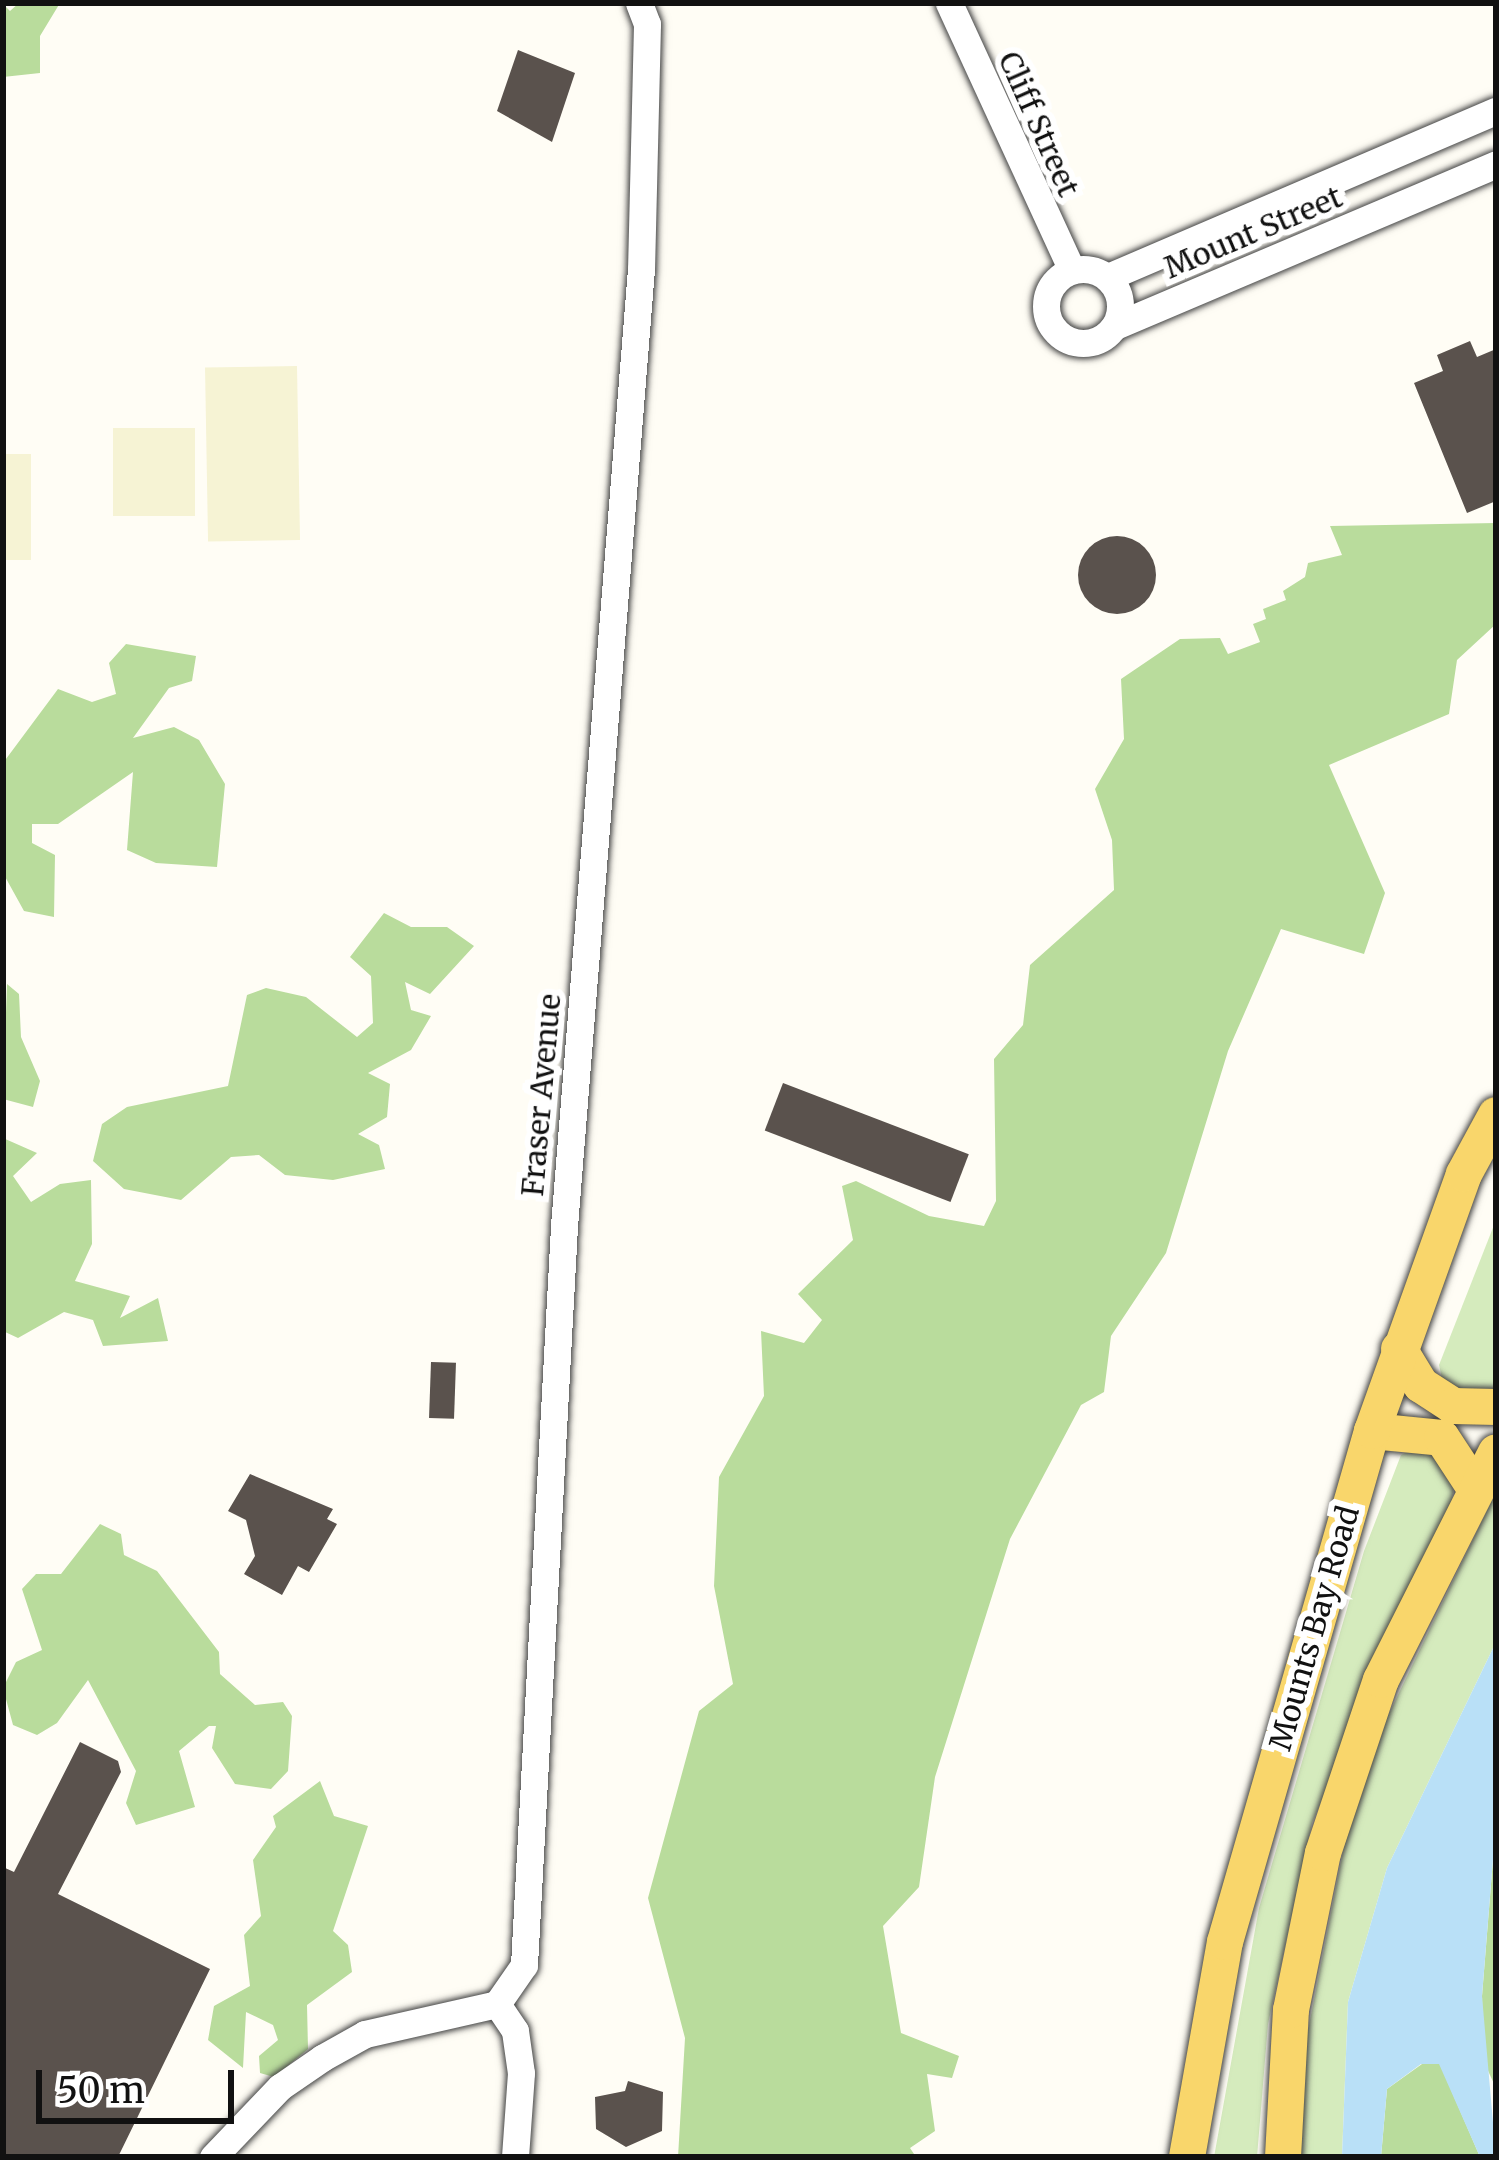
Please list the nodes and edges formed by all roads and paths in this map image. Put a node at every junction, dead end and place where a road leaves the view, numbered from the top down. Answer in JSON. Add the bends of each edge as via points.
{"nodes":[{"id":1,"x":949,"y":3,"type":"edge"},
{"id":2,"x":649,"y":10,"type":"edge"},
{"id":3,"x":1496,"y":110,"type":"edge"},
{"id":4,"x":1397,"y":153,"type":"junction"},
{"id":5,"x":1496,"y":164,"type":"edge"},
{"id":6,"x":1416,"y":199,"type":"junction"},
{"id":7,"x":1072,"y":270,"type":"junction"},
{"id":8,"x":1108,"y":277,"type":"junction"},
{"id":9,"x":1115,"y":326,"type":"junction"},
{"id":10,"x":1496,"y":1115,"type":"edge"},
{"id":11,"x":1399,"y":1349,"type":"junction"},
{"id":12,"x":1496,"y":1407,"type":"edge"},
{"id":13,"x":1372,"y":1431,"type":"junction"},
{"id":14,"x":1496,"y":1452,"type":"edge"},
{"id":15,"x":1476,"y":1490,"type":"junction"},
{"id":16,"x":496,"y":2004,"type":"junction"},
{"id":17,"x":213,"y":2157,"type":"edge"},
{"id":18,"x":515,"y":2157,"type":"edge"},
{"id":19,"x":1187,"y":2157,"type":"edge"},
{"id":20,"x":1283,"y":2157,"type":"edge"}],
"edges":[{"from":1,"to":7,"type":"street","name":"Cliff Street"},
{"from":2,"to":16,"type":"street","name":"Fraser Avenue","via":[[641,270],[564,1226],[524,1965]]},
{"from":3,"to":4,"type":"street","name":"Mount Street"},
{"from":4,"to":6,"type":"street"},
{"from":4,"to":8,"type":"street","name":"Mount Street"},
{"from":5,"to":6,"type":"street","name":"Mount Street"},
{"from":6,"to":9,"type":"street","name":"Mount Street"},
{"from":7,"to":8,"type":"street"},
{"from":7,"to":9,"type":"street","via":[[1048,292],[1051,324],[1075,342]]},
{"from":8,"to":9,"type":"street","via":[[1120,300]]},
{"from":10,"to":11,"type":"main road","name":"Mounts Bay Road","via":[[1464,1174]]},
{"from":11,"to":12,"type":"main road","via":[[1421,1385],[1453,1406]]},
{"from":11,"to":13,"type":"main road","name":"Mounts Bay Road"},
{"from":13,"to":15,"type":"main road","via":[[1442,1438]]},
{"from":13,"to":19,"type":"main road","name":"Mounts Bay Road","via":[[1225,1942]]},
{"from":14,"to":15,"type":"main road"},
{"from":15,"to":20,"type":"main road","via":[[1382,1680],[1323,1853],[1291,2010]]},
{"from":16,"to":17,"type":"street","via":[[365,2034],[280,2087]]},
{"from":16,"to":18,"type":"street","via":[[514,2031],[521,2073]]}]}
